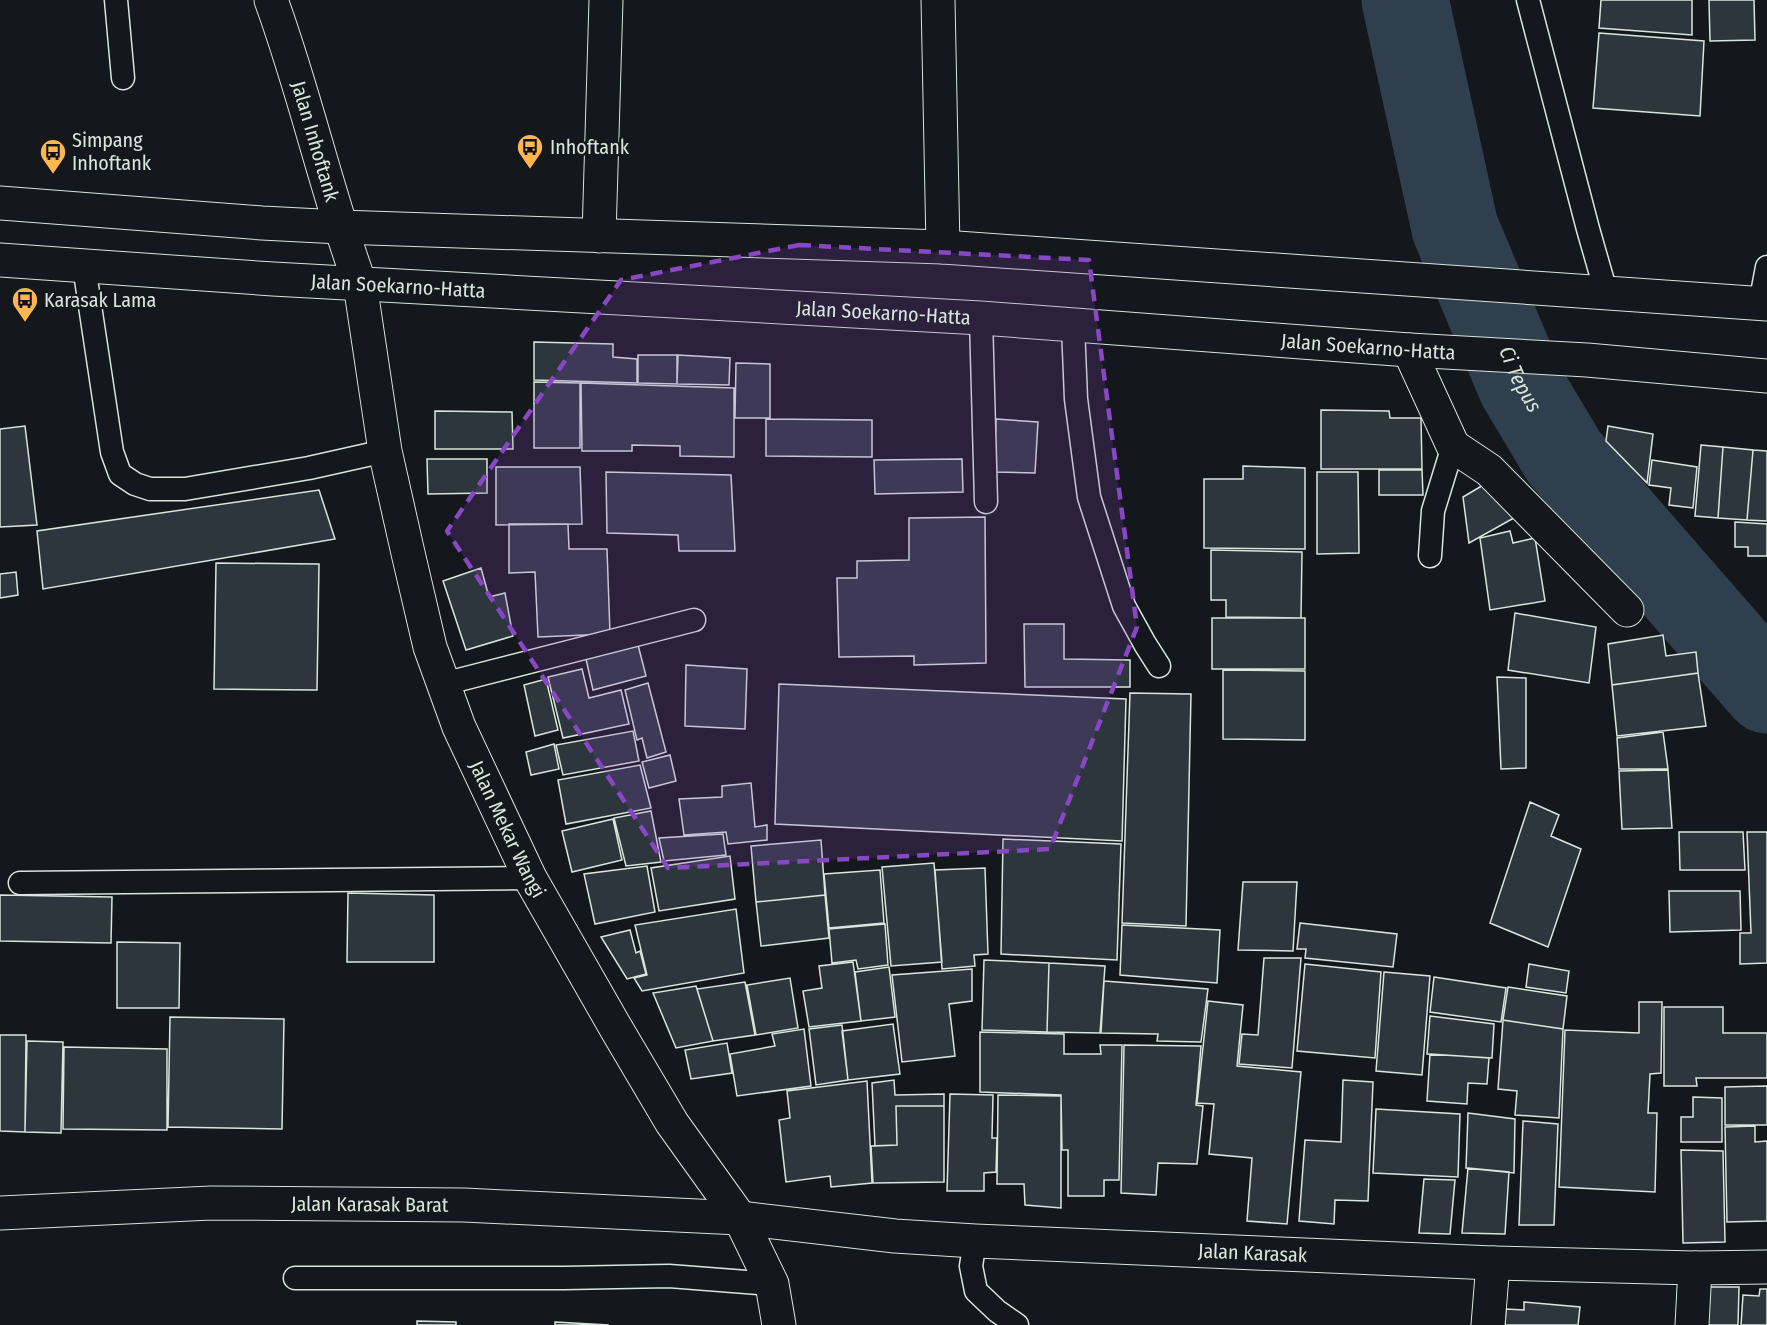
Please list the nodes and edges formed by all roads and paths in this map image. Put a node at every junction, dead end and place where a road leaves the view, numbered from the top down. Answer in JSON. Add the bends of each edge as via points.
{"nodes":[{"id":1,"x":116,"y":0,"type":"edge"},
{"id":2,"x":271,"y":0,"type":"edge"},
{"id":3,"x":606,"y":0,"type":"edge"},
{"id":4,"x":938,"y":0,"type":"edge"},
{"id":5,"x":1528,"y":0,"type":"edge"},
{"id":6,"x":123,"y":78,"type":"dead end"},
{"id":7,"x":0,"y":203,"type":"edge"},
{"id":8,"x":340,"y":227,"type":"junction"},
{"id":9,"x":599,"y":236,"type":"junction"},
{"id":10,"x":943,"y":247,"type":"junction"},
{"id":11,"x":0,"y":260,"type":"edge"},
{"id":12,"x":84,"y":266,"type":"junction"},
{"id":13,"x":1767,"y":267,"type":"edge"},
{"id":14,"x":360,"y":284,"type":"junction"},
{"id":15,"x":1597,"y":292,"type":"junction"},
{"id":16,"x":1764,"y":304,"type":"edge"},
{"id":17,"x":981,"y":318,"type":"junction"},
{"id":18,"x":1073,"y":326,"type":"junction"},
{"id":19,"x":1409,"y":350,"type":"junction"},
{"id":20,"x":1767,"y":376,"type":"edge"},
{"id":21,"x":1453,"y":446,"type":"junction"},
{"id":22,"x":385,"y":451,"type":"junction"},
{"id":23,"x":986,"y":502,"type":"dead end"},
{"id":24,"x":1430,"y":556,"type":"dead end"},
{"id":25,"x":1627,"y":610,"type":"dead end"},
{"id":26,"x":694,"y":620,"type":"dead end"},
{"id":27,"x":1160,"y":666,"type":"dead end"},
{"id":28,"x":443,"y":684,"type":"junction"},
{"id":29,"x":530,"y":878,"type":"junction"},
{"id":30,"x":20,"y":883,"type":"dead end"},
{"id":31,"x":0,"y":1213,"type":"edge"},
{"id":32,"x":740,"y":1218,"type":"junction"},
{"id":33,"x":975,"y":1241,"type":"junction"},
{"id":34,"x":1493,"y":1263,"type":"junction"},
{"id":35,"x":1767,"y":1267,"type":"edge"},
{"id":36,"x":1695,"y":1268,"type":"junction"},
{"id":37,"x":295,"y":1278,"type":"dead end"},
{"id":38,"x":771,"y":1284,"type":"junction"},
{"id":39,"x":779,"y":1325,"type":"edge"},
{"id":40,"x":1017,"y":1325,"type":"edge"},
{"id":41,"x":1488,"y":1325,"type":"edge"},
{"id":42,"x":1692,"y":1325,"type":"edge"}],
"edges":[{"from":1,"to":6,"type":"lane"},
{"from":2,"to":8,"type":"main road","name":"Jalan Inhoftank","via":[[290,52]]},
{"from":3,"to":9,"type":"main road"},
{"from":4,"to":10,"type":"main road"},
{"from":5,"to":15,"type":"lane","via":[[1585,219]]},
{"from":7,"to":8,"type":"main road"},
{"from":8,"to":9,"type":"main road"},
{"from":8,"to":14,"type":"main road","name":"Jalan Inhoftank"},
{"from":9,"to":10,"type":"main road"},
{"from":10,"to":15,"type":"main road"},
{"from":11,"to":12,"type":"main road","name":"Jalan Soekarno-Hatta"},
{"from":12,"to":14,"type":"main road","name":"Jalan Soekarno-Hatta"},
{"from":12,"to":22,"type":"lane","via":[[112,452],[120,474],[135,484],[150,489],[185,489]]},
{"from":13,"to":16,"type":"lane"},
{"from":14,"to":17,"type":"main road","name":"Jalan Soekarno-Hatta"},
{"from":14,"to":22,"type":"main road","name":"Jalan Mekar Wangi"},
{"from":15,"to":16,"type":"main road"},
{"from":17,"to":18,"type":"main road","name":"Jalan Soekarno-Hatta"},
{"from":17,"to":23,"type":"lane"},
{"from":18,"to":19,"type":"main road","name":"Jalan Soekarno-Hatta"},
{"from":18,"to":27,"type":"lane","via":[[1076,399],[1089,497],[1124,606]]},
{"from":19,"to":20,"type":"main road","name":"Jalan Soekarno-Hatta"},
{"from":19,"to":21,"type":"main road"},
{"from":21,"to":24,"type":"lane","via":[[1433,511]]},
{"from":21,"to":25,"type":"main road","via":[[1489,470]]},
{"from":22,"to":28,"type":"main road","name":"Jalan Mekar Wangi","via":[[430,647]]},
{"from":26,"to":28,"type":"lane"},
{"from":28,"to":29,"type":"main road","name":"Jalan Mekar Wangi","via":[[459,728]]},
{"from":29,"to":30,"type":"lane"},
{"from":29,"to":32,"type":"main road","name":"Jalan Mekar Wangi","via":[[672,1123]]},
{"from":31,"to":32,"type":"main road","name":"Jalan Karasak Barat","via":[[211,1203],[464,1205]]},
{"from":32,"to":33,"type":"main road","name":"Jalan Karasak"},
{"from":32,"to":38,"type":"main road","name":"Jalan Mekar Wangi"},
{"from":33,"to":34,"type":"main road","name":"Jalan Karasak"},
{"from":33,"to":40,"type":"lane","via":[[971,1266],[976,1291]]},
{"from":34,"to":36,"type":"main road","name":"Jalan Karasak"},
{"from":34,"to":41,"type":"main road"},
{"from":35,"to":36,"type":"main road","name":"Jalan Karasak"},
{"from":36,"to":42,"type":"main road"},
{"from":37,"to":38,"type":"lane","via":[[669,1275]]},
{"from":38,"to":39,"type":"main road","name":"Jalan Mekar Wangi"}]}
